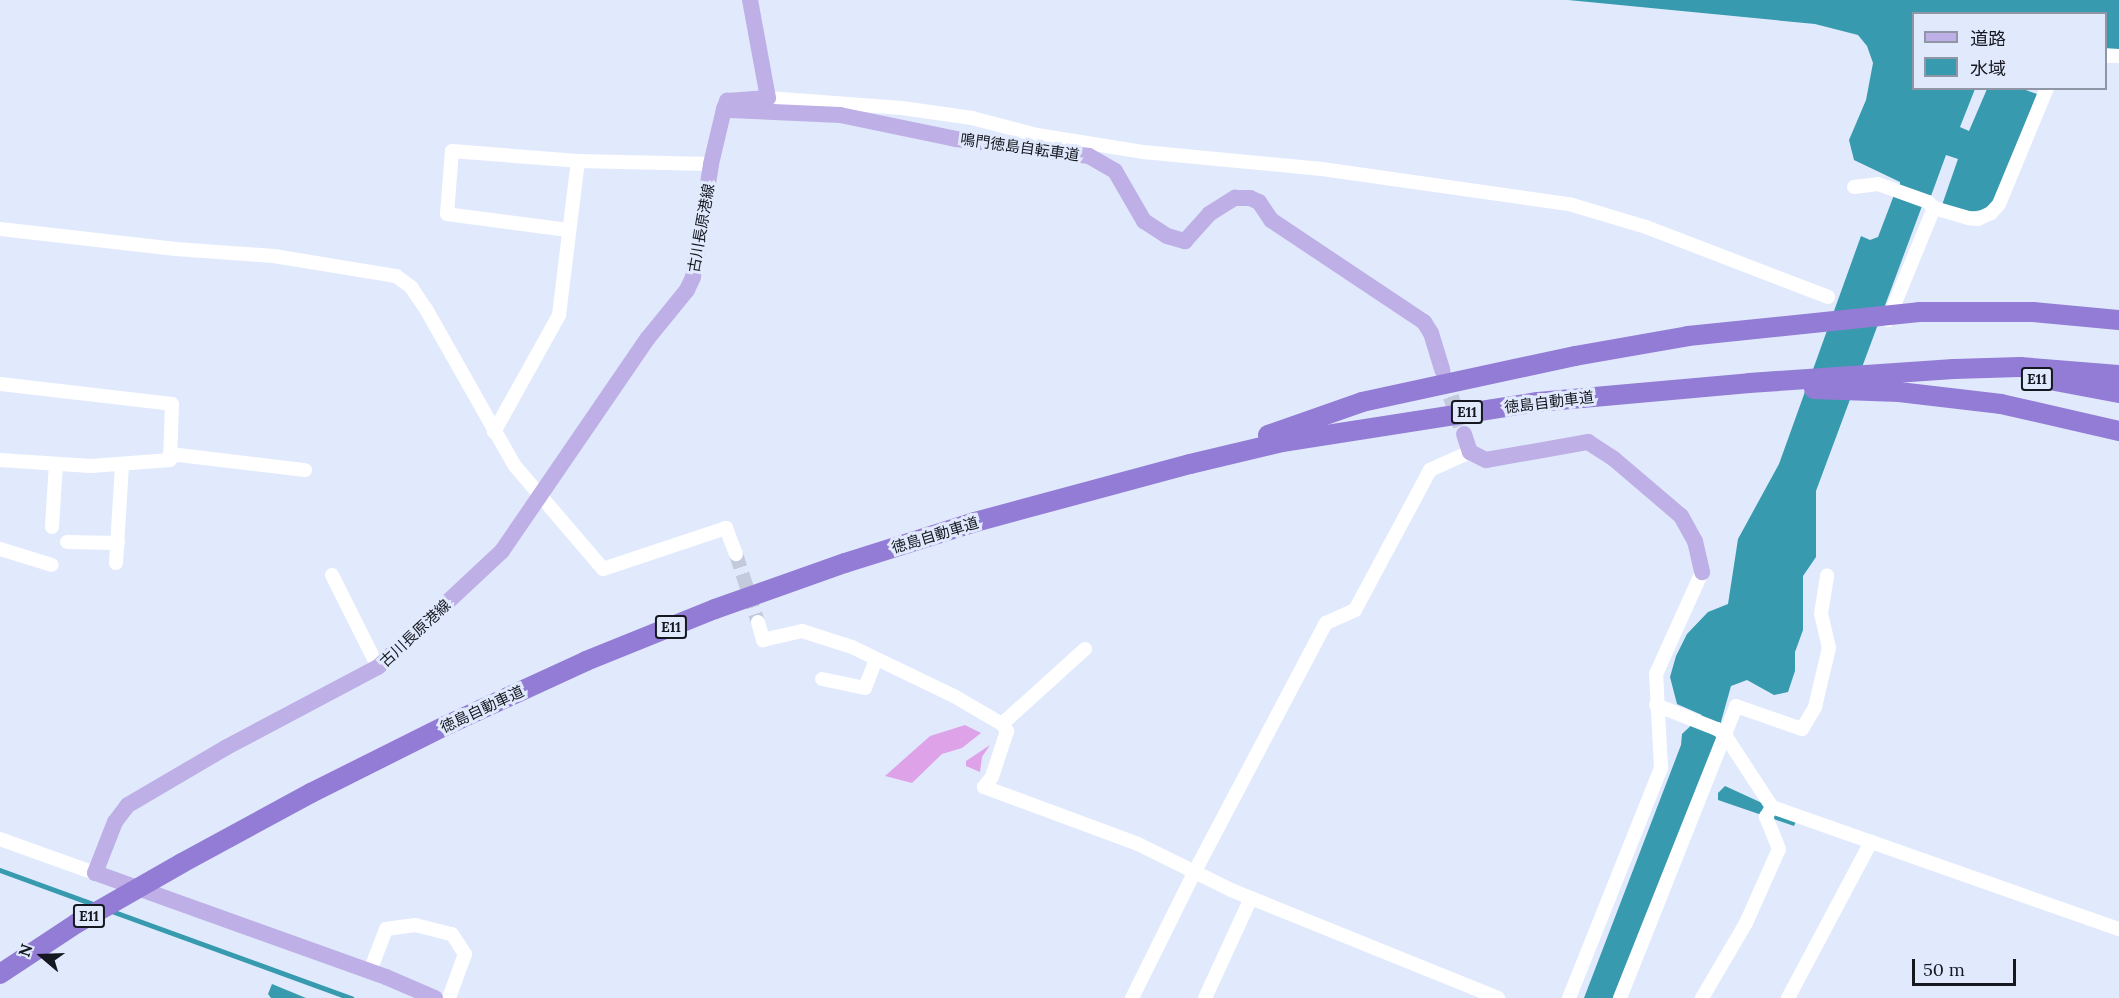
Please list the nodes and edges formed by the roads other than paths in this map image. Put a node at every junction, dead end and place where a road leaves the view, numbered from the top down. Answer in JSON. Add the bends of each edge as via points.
{"nodes":[{"id":1,"x":750,"y":0,"type":"edge"},
{"id":2,"x":2046,"y":90,"type":"edge"},
{"id":3,"x":768,"y":98,"type":"junction"},
{"id":4,"x":723,"y":109,"type":"junction"},
{"id":5,"x":578,"y":161,"type":"junction"},
{"id":6,"x":711,"y":164,"type":"junction"},
{"id":7,"x":1854,"y":188,"type":"dead end"},
{"id":8,"x":1931,"y":205,"type":"junction"},
{"id":9,"x":0,"y":229,"type":"edge"},
{"id":10,"x":568,"y":230,"type":"junction"},
{"id":11,"x":1828,"y":297,"type":"dead end"},
{"id":12,"x":1888,"y":320,"type":"dead end"},
{"id":13,"x":2119,"y":320,"type":"edge"},
{"id":14,"x":1954,"y":369,"type":"junction"},
{"id":15,"x":1442,"y":370,"type":"tunnel mouth"},
{"id":16,"x":2119,"y":375,"type":"edge"},
{"id":17,"x":1749,"y":383,"type":"junction"},
{"id":18,"x":0,"y":384,"type":"edge"},
{"id":19,"x":2119,"y":393,"type":"edge"},
{"id":20,"x":2119,"y":431,"type":"edge"},
{"id":21,"x":494,"y":432,"type":"junction"},
{"id":22,"x":1464,"y":434,"type":"tunnel mouth"},
{"id":23,"x":1470,"y":452,"type":"junction"},
{"id":24,"x":170,"y":454,"type":"junction"},
{"id":25,"x":0,"y":460,"type":"edge"},
{"id":26,"x":56,"y":464,"type":"junction"},
{"id":27,"x":1190,"y":464,"type":"junction"},
{"id":28,"x":122,"y":465,"type":"junction"},
{"id":29,"x":305,"y":470,"type":"dead end"},
{"id":30,"x":539,"y":497,"type":"junction"},
{"id":31,"x":52,"y":527,"type":"dead end"},
{"id":32,"x":67,"y":543,"type":"dead end"},
{"id":33,"x":118,"y":543,"type":"junction"},
{"id":34,"x":0,"y":549,"type":"edge"},
{"id":35,"x":736,"y":554,"type":"tunnel mouth"},
{"id":36,"x":116,"y":564,"type":"dead end"},
{"id":37,"x":52,"y":565,"type":"dead end"},
{"id":38,"x":1702,"y":572,"type":"joint"},
{"id":39,"x":332,"y":575,"type":"dead end"},
{"id":40,"x":1827,"y":575,"type":"dead end"},
{"id":41,"x":758,"y":622,"type":"tunnel mouth"},
{"id":42,"x":1085,"y":649,"type":"dead end"},
{"id":43,"x":876,"y":659,"type":"junction"},
{"id":44,"x":378,"y":667,"type":"junction"},
{"id":45,"x":822,"y":679,"type":"dead end"},
{"id":46,"x":1659,"y":707,"type":"junction"},
{"id":47,"x":1002,"y":724,"type":"junction"},
{"id":48,"x":1721,"y":732,"type":"junction"},
{"id":49,"x":1772,"y":807,"type":"junction"},
{"id":50,"x":0,"y":839,"type":"edge"},
{"id":51,"x":1871,"y":842,"type":"junction"},
{"id":52,"x":95,"y":873,"type":"junction"},
{"id":53,"x":1194,"y":873,"type":"junction"},
{"id":54,"x":1251,"y":898,"type":"junction"},
{"id":55,"x":2119,"y":929,"type":"edge"},
{"id":56,"x":370,"y":971,"type":"junction"},
{"id":57,"x":0,"y":974,"type":"edge"},
{"id":58,"x":434,"y":998,"type":"edge"},
{"id":59,"x":449,"y":998,"type":"edge"},
{"id":60,"x":1132,"y":998,"type":"edge"},
{"id":61,"x":1205,"y":998,"type":"edge"},
{"id":62,"x":1498,"y":998,"type":"edge"},
{"id":63,"x":1569,"y":998,"type":"edge"},
{"id":64,"x":1620,"y":998,"type":"edge"},
{"id":65,"x":1702,"y":998,"type":"edge"},
{"id":66,"x":1788,"y":998,"type":"edge"}],
"edges":[{"from":1,"to":3,"type":"main road"},
{"from":2,"to":8,"type":"street","via":[[1999,204],[1991,213],[1978,219],[1968,218]]},
{"from":3,"to":4,"type":"main road","via":[[727,101]]},
{"from":3,"to":11,"type":"street","via":[[902,108],[1143,152],[1322,169],[1569,204],[1646,226]]},
{"from":4,"to":6,"type":"main road","name":"古川長原港線"},
{"from":4,"to":15,"type":"main road","name":"鳴門徳島自転車道","via":[[840,115],[956,139],[1089,156],[1115,171],[1144,221],[1167,236],[1185,241],[1209,214],[1235,198],[1250,198],[1259,202],[1271,220],[1425,322]]},
{"from":5,"to":6,"type":"street"},
{"from":5,"to":10,"type":"street"},
{"from":5,"to":10,"type":"street","via":[[452,151],[447,214]]},
{"from":6,"to":30,"type":"main road","name":"古川長原港線","via":[[697,263],[687,290],[648,338]]},
{"from":7,"to":8,"type":"street","via":[[1878,184]]},
{"from":8,"to":12,"type":"street"},
{"from":9,"to":21,"type":"street","via":[[274,256],[396,276],[411,287],[426,309]]},
{"from":10,"to":21,"type":"street","via":[[559,315]]},
{"from":13,"to":27,"type":"highway","via":[[2033,312],[1919,312],[1688,336],[1362,402]]},
{"from":14,"to":16,"type":"highway","name":"徳島自動車道","number":"E11","via":[[2020,367]]},
{"from":14,"to":17,"type":"highway","name":"徳島自動車道","number":"E11"},
{"from":14,"to":19,"type":"highway","name":"徳島自動車道","number":"E11","via":[[2065,382]]},
{"from":17,"to":20,"type":"highway","via":[[1899,392],[2001,404]]},
{"from":17,"to":27,"type":"highway","name":"徳島自動車道","number":"E11","via":[[1538,402],[1369,426]]},
{"from":18,"to":24,"type":"street","via":[[172,405]]},
{"from":21,"to":30,"type":"street"},
{"from":22,"to":23,"type":"main road"},
{"from":23,"to":38,"type":"main road","via":[[1486,460],[1588,442],[1681,516],[1695,541]]},
{"from":23,"to":53,"type":"street","via":[[1430,470],[1355,610],[1326,623]]},
{"from":24,"to":28,"type":"street","via":[[170,460]]},
{"from":24,"to":29,"type":"street"},
{"from":25,"to":26,"type":"street"},
{"from":26,"to":28,"type":"street"},
{"from":26,"to":31,"type":"street"},
{"from":27,"to":57,"type":"highway","name":"徳島自動車道","number":"E11","via":[[975,522],[844,563],[586,661],[311,793],[77,923]]},
{"from":28,"to":33,"type":"street"},
{"from":30,"to":35,"type":"street","via":[[603,569],[726,528]]},
{"from":30,"to":44,"type":"main road","name":"古川長原港線","via":[[502,551]]},
{"from":32,"to":33,"type":"street"},
{"from":33,"to":36,"type":"street"},
{"from":34,"to":37,"type":"street"},
{"from":38,"to":46,"type":"street","via":[[1656,674]]},
{"from":39,"to":44,"type":"street"},
{"from":40,"to":48,"type":"street","via":[[1821,614],[1829,648],[1815,707],[1802,729],[1736,706]]},
{"from":41,"to":43,"type":"street","via":[[763,640],[802,631]]},
{"from":42,"to":47,"type":"street"},
{"from":43,"to":45,"type":"street","via":[[865,688]]},
{"from":43,"to":47,"type":"street"},
{"from":44,"to":52,"type":"main road","name":"古川長原港線","via":[[225,748],[128,805],[115,822]]},
{"from":46,"to":48,"type":"street"},
{"from":46,"to":63,"type":"street","via":[[1660,768]]},
{"from":47,"to":53,"type":"street","via":[[1007,731],[992,777],[984,787],[1138,844]]},
{"from":48,"to":49,"type":"street"},
{"from":48,"to":64,"type":"street"},
{"from":49,"to":51,"type":"street"},
{"from":49,"to":65,"type":"street","via":[[1766,817],[1779,849],[1746,923]]},
{"from":50,"to":52,"type":"street"},
{"from":51,"to":55,"type":"street"},
{"from":51,"to":66,"type":"street"},
{"from":52,"to":56,"type":"main road"},
{"from":53,"to":54,"type":"street"},
{"from":53,"to":60,"type":"street"},
{"from":54,"to":61,"type":"street"},
{"from":54,"to":62,"type":"street"},
{"from":56,"to":58,"type":"main road"},
{"from":56,"to":59,"type":"street","via":[[386,929],[415,925],[452,934],[465,954]]}]}
